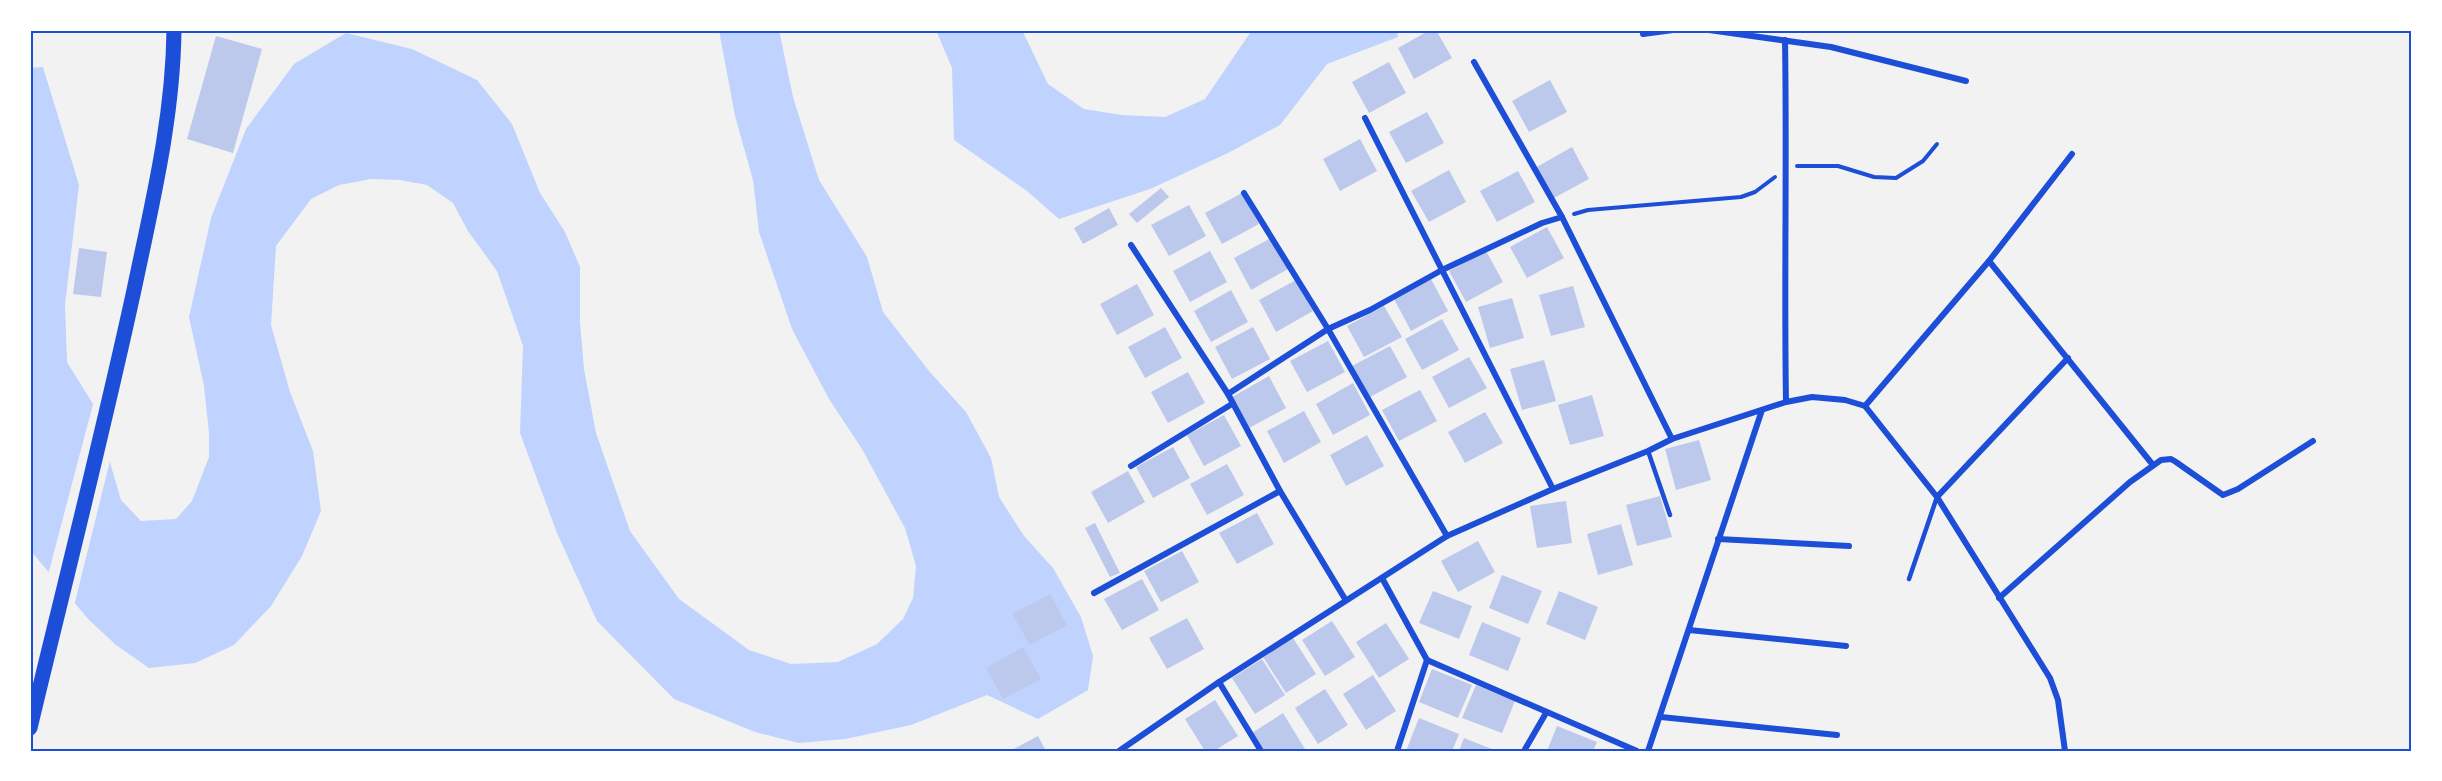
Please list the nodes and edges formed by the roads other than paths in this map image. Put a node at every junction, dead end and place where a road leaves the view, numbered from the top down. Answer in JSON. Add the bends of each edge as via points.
{"nodes":[{"id":1,"x":174,"y":30,"type":"edge"},
{"id":2,"x":1673,"y":30,"type":"edge"},
{"id":3,"x":1709,"y":30,"type":"edge"},
{"id":4,"x":1643,"y":34,"type":"dead end"},
{"id":5,"x":1785,"y":40,"type":"junction"},
{"id":6,"x":1474,"y":62,"type":"dead end"},
{"id":7,"x":1966,"y":81,"type":"dead end"},
{"id":8,"x":1365,"y":118,"type":"dead end"},
{"id":9,"x":2072,"y":154,"type":"dead end"},
{"id":10,"x":1244,"y":193,"type":"dead end"},
{"id":11,"x":1562,"y":217,"type":"junction"},
{"id":12,"x":1131,"y":245,"type":"dead end"},
{"id":13,"x":1989,"y":261,"type":"junction"},
{"id":14,"x":1442,"y":270,"type":"junction"},
{"id":15,"x":1328,"y":329,"type":"junction"},
{"id":16,"x":2068,"y":358,"type":"junction"},
{"id":17,"x":1228,"y":394,"type":"junction"},
{"id":18,"x":1786,"y":402,"type":"junction"},
{"id":19,"x":1232,"y":404,"type":"junction"},
{"id":20,"x":1865,"y":406,"type":"junction"},
{"id":21,"x":1762,"y":410,"type":"junction"},
{"id":22,"x":1672,"y":439,"type":"junction"},
{"id":23,"x":2313,"y":441,"type":"dead end"},
{"id":24,"x":1648,"y":452,"type":"junction"},
{"id":25,"x":2153,"y":465,"type":"junction"},
{"id":26,"x":1131,"y":466,"type":"dead end"},
{"id":27,"x":1553,"y":489,"type":"junction"},
{"id":28,"x":1280,"y":491,"type":"junction"},
{"id":29,"x":1937,"y":497,"type":"junction"},
{"id":30,"x":1670,"y":515,"type":"dead end"},
{"id":31,"x":1447,"y":536,"type":"junction"},
{"id":32,"x":1718,"y":539,"type":"junction"},
{"id":33,"x":1849,"y":546,"type":"dead end"},
{"id":34,"x":1382,"y":578,"type":"junction"},
{"id":35,"x":1909,"y":579,"type":"dead end"},
{"id":36,"x":1094,"y":593,"type":"dead end"},
{"id":37,"x":1999,"y":598,"type":"junction"},
{"id":38,"x":1345,"y":599,"type":"junction"},
{"id":39,"x":1689,"y":630,"type":"junction"},
{"id":40,"x":1846,"y":646,"type":"dead end"},
{"id":41,"x":1427,"y":660,"type":"junction"},
{"id":42,"x":1219,"y":681,"type":"junction"},
{"id":43,"x":1546,"y":713,"type":"junction"},
{"id":44,"x":1661,"y":717,"type":"junction"},
{"id":45,"x":30,"y":728,"type":"edge"},
{"id":46,"x":1837,"y":735,"type":"dead end"},
{"id":47,"x":1119,"y":751,"type":"edge"},
{"id":48,"x":1261,"y":751,"type":"edge"},
{"id":49,"x":1397,"y":751,"type":"edge"},
{"id":50,"x":1524,"y":751,"type":"edge"},
{"id":51,"x":1637,"y":751,"type":"edge"},
{"id":52,"x":1648,"y":751,"type":"edge"},
{"id":53,"x":2066,"y":751,"type":"edge"}],
"edges":[{"from":1,"to":45,"type":"highway","via":[[164,149],[110,404]]},
{"from":2,"to":4,"type":"street"},
{"from":3,"to":5,"type":"street"},
{"from":5,"to":7,"type":"street","via":[[1831,47]]},
{"from":5,"to":18,"type":"street"},
{"from":6,"to":11,"type":"street"},
{"from":8,"to":14,"type":"street"},
{"from":9,"to":13,"type":"street"},
{"from":10,"to":15,"type":"street"},
{"from":11,"to":14,"type":"street"},
{"from":11,"to":22,"type":"street"},
{"from":12,"to":17,"type":"street"},
{"from":13,"to":16,"type":"street"},
{"from":13,"to":20,"type":"street"},
{"from":14,"to":15,"type":"street"},
{"from":14,"to":27,"type":"street"},
{"from":15,"to":17,"type":"street"},
{"from":15,"to":31,"type":"street"},
{"from":16,"to":25,"type":"street"},
{"from":16,"to":29,"type":"street"},
{"from":17,"to":19,"type":"street"},
{"from":18,"to":20,"type":"street","via":[[1812,397]]},
{"from":18,"to":21,"type":"street"},
{"from":19,"to":26,"type":"street"},
{"from":19,"to":28,"type":"street"},
{"from":20,"to":29,"type":"street"},
{"from":21,"to":22,"type":"street"},
{"from":21,"to":32,"type":"street"},
{"from":22,"to":24,"type":"street"},
{"from":23,"to":25,"type":"street","via":[[2227,494],[2220,494],[2171,459]]},
{"from":24,"to":27,"type":"street"},
{"from":24,"to":30,"type":"lane"},
{"from":25,"to":37,"type":"street"},
{"from":27,"to":31,"type":"street"},
{"from":28,"to":36,"type":"street"},
{"from":28,"to":38,"type":"street"},
{"from":29,"to":35,"type":"lane"},
{"from":29,"to":37,"type":"street"},
{"from":31,"to":34,"type":"street"},
{"from":32,"to":33,"type":"street"},
{"from":32,"to":39,"type":"street"},
{"from":34,"to":38,"type":"street"},
{"from":34,"to":41,"type":"street"},
{"from":37,"to":53,"type":"street","via":[[2054,687]]},
{"from":38,"to":42,"type":"street"},
{"from":39,"to":40,"type":"street"},
{"from":39,"to":44,"type":"street"},
{"from":41,"to":43,"type":"street"},
{"from":41,"to":49,"type":"street"},
{"from":42,"to":47,"type":"street"},
{"from":42,"to":48,"type":"street"},
{"from":43,"to":50,"type":"street"},
{"from":43,"to":51,"type":"street"},
{"from":44,"to":46,"type":"street"},
{"from":44,"to":52,"type":"street"}]}
